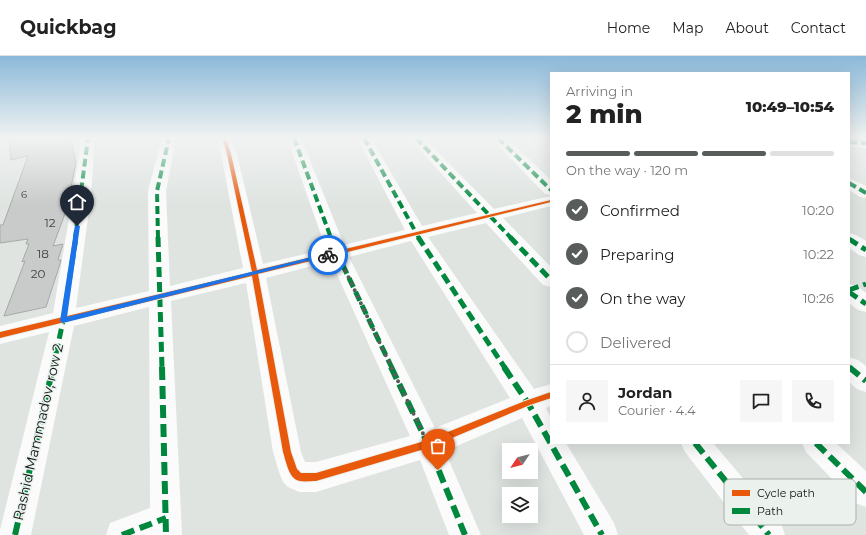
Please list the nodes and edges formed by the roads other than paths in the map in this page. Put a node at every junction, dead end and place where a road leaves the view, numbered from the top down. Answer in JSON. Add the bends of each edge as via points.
{"nodes":[{"id":1,"x":86,"y":160,"type":"edge"},
{"id":2,"x":163,"y":160,"type":"edge"},
{"id":3,"x":230,"y":160,"type":"edge"},
{"id":4,"x":302,"y":160,"type":"edge"},
{"id":5,"x":376,"y":160,"type":"edge"},
{"id":6,"x":437,"y":160,"type":"edge"},
{"id":7,"x":521,"y":160,"type":"edge"},
{"id":8,"x":850,"y":184,"type":"edge"},
{"id":9,"x":550,"y":189,"type":"edge"},
{"id":10,"x":866,"y":193,"type":"edge"},
{"id":11,"x":550,"y":202,"type":"edge"},
{"id":12,"x":490,"y":217,"type":"junction"},
{"id":13,"x":417,"y":235,"type":"junction"},
{"id":14,"x":850,"y":240,"type":"edge"},
{"id":15,"x":866,"y":250,"type":"edge"},
{"id":16,"x":337,"y":253,"type":"junction"},
{"id":17,"x":255,"y":274,"type":"junction"},
{"id":18,"x":550,"y":279,"type":"edge"},
{"id":19,"x":866,"y":284,"type":"edge"},
{"id":20,"x":850,"y":291,"type":"edge"},
{"id":21,"x":850,"y":292,"type":"edge"},
{"id":22,"x":160,"y":297,"type":"junction"},
{"id":23,"x":866,"y":304,"type":"edge"},
{"id":24,"x":63,"y":321,"type":"junction"},
{"id":25,"x":0,"y":335,"type":"edge"},
{"id":26,"x":850,"y":368,"type":"edge"},
{"id":27,"x":866,"y":381,"type":"edge"},
{"id":28,"x":539,"y":399,"type":"edge"},
{"id":29,"x":550,"y":423,"type":"edge"},
{"id":30,"x":428,"y":444,"type":"junction"},
{"id":31,"x":560,"y":444,"type":"edge"},
{"id":32,"x":696,"y":444,"type":"edge"},
{"id":33,"x":817,"y":444,"type":"edge"},
{"id":34,"x":724,"y":479,"type":"edge"},
{"id":35,"x":853,"y":479,"type":"edge"},
{"id":36,"x":856,"y":482,"type":"edge"},
{"id":37,"x":866,"y":492,"type":"edge"},
{"id":38,"x":761,"y":525,"type":"edge"},
{"id":39,"x":166,"y":527,"type":"edge"},
{"id":40,"x":15,"y":535,"type":"edge"},
{"id":41,"x":122,"y":535,"type":"edge"},
{"id":42,"x":465,"y":535,"type":"edge"},
{"id":43,"x":602,"y":535,"type":"edge"},
{"id":44,"x":769,"y":535,"type":"edge"}],
"edges":[{"from":1,"to":24,"type":"street","name":"Rashid Mammadov, row 2"},
{"from":2,"to":22,"type":"street","via":[[157,191]]},
{"from":3,"to":17,"type":"street"},
{"from":4,"to":16,"type":"street"},
{"from":5,"to":13,"type":"street"},
{"from":6,"to":12,"type":"street"},
{"from":7,"to":9,"type":"street"},
{"from":8,"to":10,"type":"street"},
{"from":11,"to":12,"type":"street"},
{"from":12,"to":13,"type":"street"},
{"from":12,"to":18,"type":"street"},
{"from":13,"to":16,"type":"street"},
{"from":13,"to":28,"type":"street"},
{"from":14,"to":15,"type":"street"},
{"from":16,"to":17,"type":"street"},
{"from":16,"to":30,"type":"street"},
{"from":17,"to":22,"type":"street"},
{"from":17,"to":30,"type":"street","via":[[287,452],[294,472],[299,477],[316,477]]},
{"from":19,"to":20,"type":"street"},
{"from":21,"to":23,"type":"street"},
{"from":22,"to":24,"type":"street"},
{"from":22,"to":39,"type":"street"},
{"from":24,"to":25,"type":"street"},
{"from":24,"to":40,"type":"street","name":"Rashid Mammadov, row 2"},
{"from":26,"to":27,"type":"street"},
{"from":28,"to":29,"type":"street"},
{"from":28,"to":30,"type":"street"},
{"from":30,"to":42,"type":"street"},
{"from":31,"to":43,"type":"street"},
{"from":32,"to":34,"type":"street"},
{"from":33,"to":35,"type":"street"},
{"from":36,"to":37,"type":"street"},
{"from":38,"to":44,"type":"street"},
{"from":39,"to":41,"type":"street"}]}
